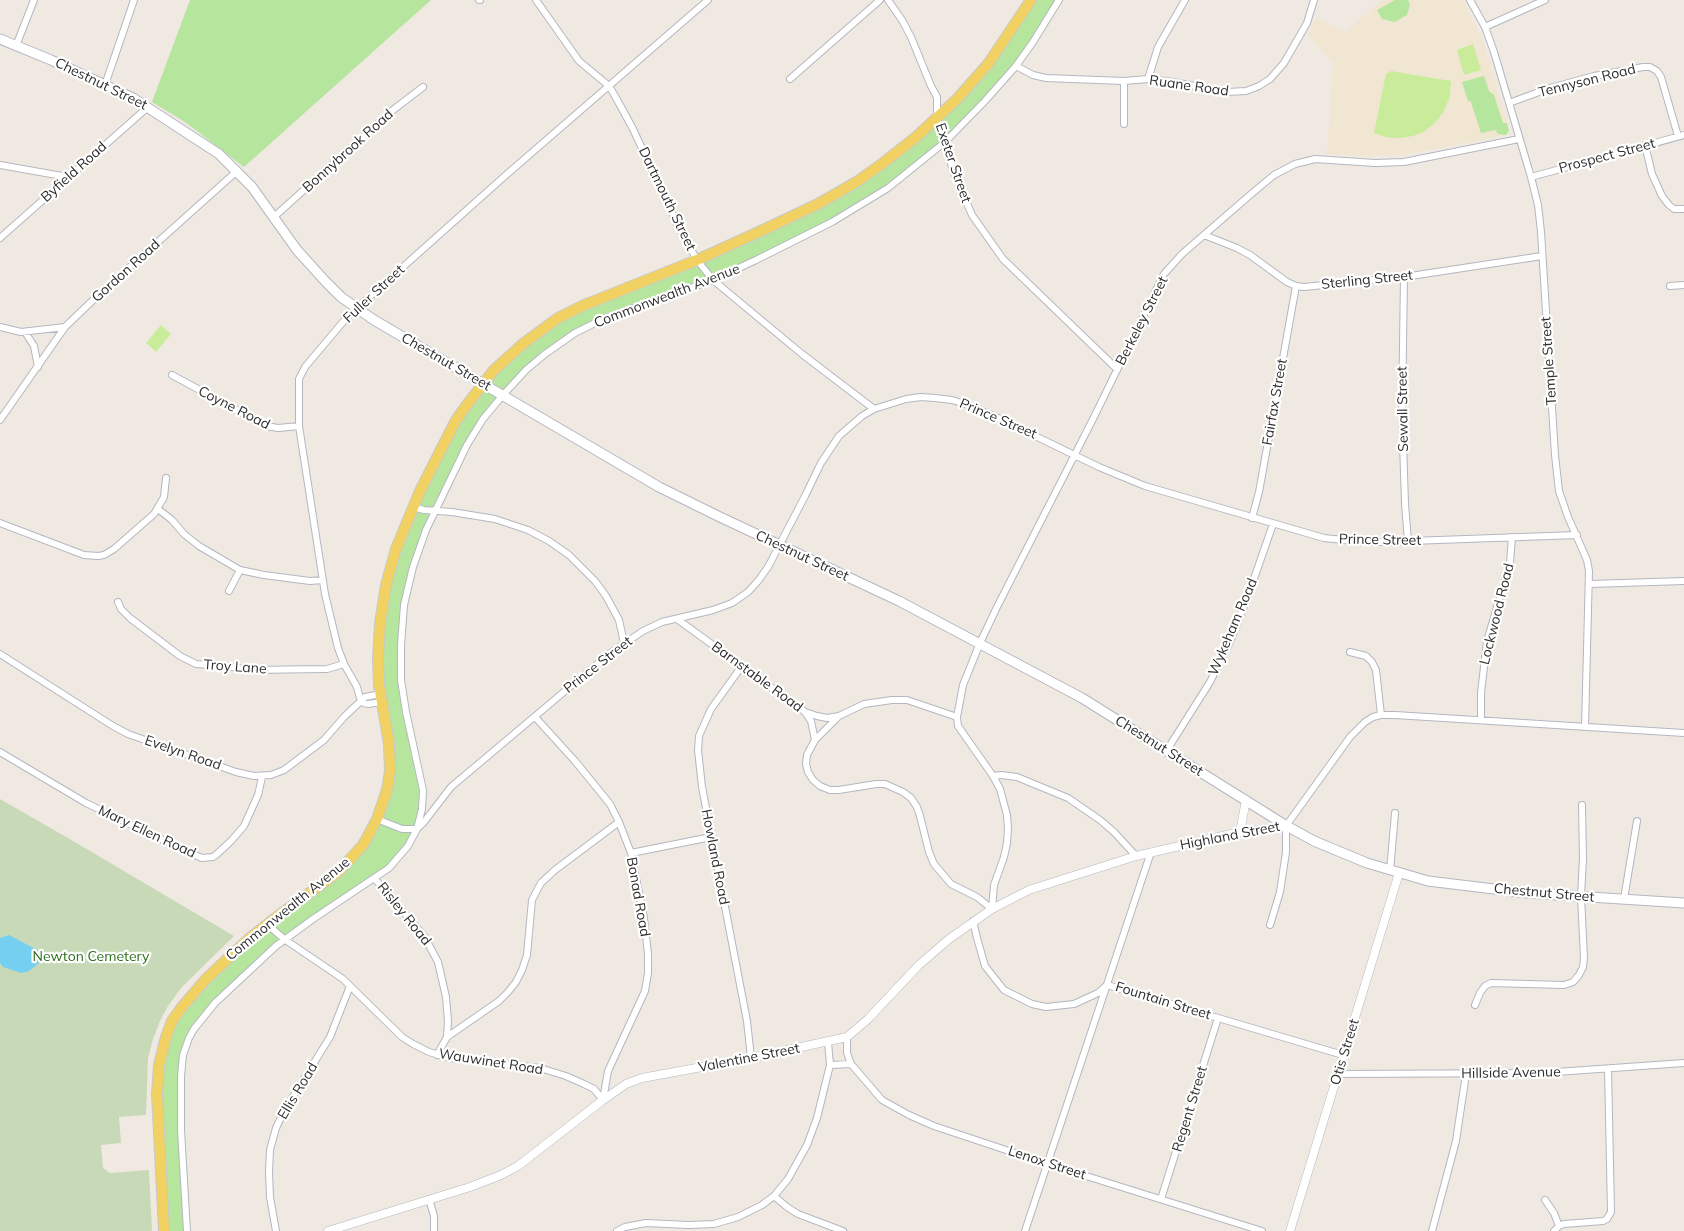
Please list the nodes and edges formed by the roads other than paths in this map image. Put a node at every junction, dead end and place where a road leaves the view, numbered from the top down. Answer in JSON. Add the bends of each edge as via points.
{"nodes":[{"id":1,"x":34,"y":0,"type":"edge"},
{"id":2,"x":134,"y":0,"type":"edge"},
{"id":3,"x":536,"y":0,"type":"edge"},
{"id":4,"x":708,"y":0,"type":"edge"},
{"id":5,"x":880,"y":0,"type":"edge"},
{"id":6,"x":888,"y":0,"type":"edge"},
{"id":7,"x":1031,"y":0,"type":"edge"},
{"id":8,"x":1059,"y":0,"type":"edge"},
{"id":9,"x":1185,"y":0,"type":"edge"},
{"id":10,"x":1314,"y":0,"type":"edge"},
{"id":11,"x":1470,"y":0,"type":"edge"},
{"id":12,"x":1545,"y":0,"type":"edge"},
{"id":13,"x":1485,"y":27,"type":"junction"},
{"id":14,"x":0,"y":39,"type":"edge"},
{"id":15,"x":16,"y":46,"type":"junction"},
{"id":16,"x":1016,"y":66,"type":"junction"},
{"id":17,"x":790,"y":79,"type":"dead end"},
{"id":18,"x":1148,"y":79,"type":"junction"},
{"id":19,"x":1124,"y":81,"type":"junction"},
{"id":20,"x":105,"y":85,"type":"junction"},
{"id":21,"x":609,"y":86,"type":"junction"},
{"id":22,"x":423,"y":87,"type":"dead end"},
{"id":23,"x":1509,"y":103,"type":"junction"},
{"id":24,"x":148,"y":107,"type":"junction"},
{"id":25,"x":937,"y":119,"type":"junction"},
{"id":26,"x":1124,"y":124,"type":"dead end"},
{"id":27,"x":1681,"y":135,"type":"edge"},
{"id":28,"x":1519,"y":139,"type":"junction"},
{"id":29,"x":945,"y":142,"type":"junction"},
{"id":30,"x":1645,"y":145,"type":"junction"},
{"id":31,"x":0,"y":165,"type":"edge"},
{"id":32,"x":237,"y":171,"type":"junction"},
{"id":33,"x":1531,"y":176,"type":"junction"},
{"id":34,"x":68,"y":177,"type":"junction"},
{"id":35,"x":1684,"y":209,"type":"edge"},
{"id":36,"x":275,"y":216,"type":"junction"},
{"id":37,"x":1204,"y":235,"type":"junction"},
{"id":38,"x":0,"y":238,"type":"edge"},
{"id":39,"x":1542,"y":256,"type":"junction"},
{"id":40,"x":697,"y":260,"type":"junction"},
{"id":41,"x":1404,"y":277,"type":"junction"},
{"id":42,"x":713,"y":280,"type":"junction"},
{"id":43,"x":1684,"y":285,"type":"edge"},
{"id":44,"x":1296,"y":286,"type":"junction"},
{"id":45,"x":1670,"y":286,"type":"dead end"},
{"id":46,"x":356,"y":309,"type":"junction"},
{"id":47,"x":0,"y":327,"type":"edge"},
{"id":48,"x":65,"y":327,"type":"junction"},
{"id":49,"x":25,"y":332,"type":"junction"},
{"id":50,"x":38,"y":366,"type":"junction"},
{"id":51,"x":1117,"y":370,"type":"junction"},
{"id":52,"x":172,"y":375,"type":"dead end"},
{"id":53,"x":483,"y":383,"type":"junction"},
{"id":54,"x":503,"y":395,"type":"junction"},
{"id":55,"x":874,"y":409,"type":"junction"},
{"id":56,"x":0,"y":420,"type":"edge"},
{"id":57,"x":299,"y":426,"type":"junction"},
{"id":58,"x":1075,"y":455,"type":"junction"},
{"id":59,"x":166,"y":478,"type":"dead end"},
{"id":60,"x":413,"y":507,"type":"junction"},
{"id":61,"x":158,"y":509,"type":"junction"},
{"id":62,"x":435,"y":511,"type":"junction"},
{"id":63,"x":1252,"y":518,"type":"junction"},
{"id":64,"x":0,"y":523,"type":"edge"},
{"id":65,"x":1273,"y":524,"type":"junction"},
{"id":66,"x":1577,"y":535,"type":"junction"},
{"id":67,"x":1512,"y":537,"type":"junction"},
{"id":68,"x":1408,"y":541,"type":"junction"},
{"id":69,"x":780,"y":546,"type":"junction"},
{"id":70,"x":240,"y":570,"type":"junction"},
{"id":71,"x":323,"y":580,"type":"junction"},
{"id":72,"x":1684,"y":581,"type":"edge"},
{"id":73,"x":1590,"y":584,"type":"junction"},
{"id":74,"x":229,"y":591,"type":"dead end"},
{"id":75,"x":118,"y":602,"type":"dead end"},
{"id":76,"x":677,"y":619,"type":"junction"},
{"id":77,"x":624,"y":643,"type":"junction"},
{"id":78,"x":980,"y":643,"type":"junction"},
{"id":79,"x":1350,"y":652,"type":"dead end"},
{"id":80,"x":0,"y":654,"type":"edge"},
{"id":81,"x":344,"y":664,"type":"junction"},
{"id":82,"x":742,"y":666,"type":"junction"},
{"id":83,"x":381,"y":698,"type":"junction"},
{"id":84,"x":361,"y":702,"type":"junction"},
{"id":85,"x":805,"y":712,"type":"junction"},
{"id":86,"x":1381,"y":715,"type":"junction"},
{"id":87,"x":839,"y":716,"type":"junction"},
{"id":88,"x":535,"y":717,"type":"junction"},
{"id":89,"x":956,"y":717,"type":"junction"},
{"id":90,"x":1481,"y":720,"type":"junction"},
{"id":91,"x":1585,"y":727,"type":"junction"},
{"id":92,"x":1684,"y":734,"type":"edge"},
{"id":93,"x":816,"y":740,"type":"junction"},
{"id":94,"x":1167,"y":750,"type":"junction"},
{"id":95,"x":0,"y":752,"type":"edge"},
{"id":96,"x":993,"y":776,"type":"junction"},
{"id":97,"x":262,"y":777,"type":"junction"},
{"id":98,"x":1246,"y":800,"type":"junction"},
{"id":99,"x":1582,"y":806,"type":"dead end"},
{"id":100,"x":1395,"y":813,"type":"dead end"},
{"id":101,"x":377,"y":819,"type":"junction"},
{"id":102,"x":1637,"y":821,"type":"dead end"},
{"id":103,"x":619,"y":822,"type":"junction"},
{"id":104,"x":1286,"y":826,"type":"junction"},
{"id":105,"x":417,"y":829,"type":"junction"},
{"id":106,"x":1240,"y":832,"type":"junction"},
{"id":107,"x":711,"y":837,"type":"junction"},
{"id":108,"x":1151,"y":852,"type":"junction"},
{"id":109,"x":631,"y":853,"type":"junction"},
{"id":110,"x":1136,"y":856,"type":"junction"},
{"id":111,"x":1394,"y":872,"type":"junction"},
{"id":112,"x":376,"y":879,"type":"junction"},
{"id":113,"x":1582,"y":896,"type":"junction"},
{"id":114,"x":1624,"y":899,"type":"junction"},
{"id":115,"x":1684,"y":904,"type":"edge"},
{"id":116,"x":992,"y":909,"type":"junction"},
{"id":117,"x":974,"y":921,"type":"junction"},
{"id":118,"x":267,"y":924,"type":"junction"},
{"id":119,"x":1270,"y":926,"type":"dead end"},
{"id":120,"x":284,"y":939,"type":"junction"},
{"id":121,"x":1107,"y":985,"type":"junction"},
{"id":122,"x":350,"y":986,"type":"junction"},
{"id":123,"x":1475,"y":1005,"type":"dead end"},
{"id":124,"x":1218,"y":1018,"type":"junction"},
{"id":125,"x":447,"y":1037,"type":"junction"},
{"id":126,"x":848,"y":1037,"type":"junction"},
{"id":127,"x":828,"y":1042,"type":"junction"},
{"id":128,"x":437,"y":1054,"type":"junction"},
{"id":129,"x":1343,"y":1055,"type":"junction"},
{"id":130,"x":751,"y":1058,"type":"junction"},
{"id":131,"x":1684,"y":1063,"type":"edge"},
{"id":132,"x":851,"y":1064,"type":"junction"},
{"id":133,"x":830,"y":1065,"type":"junction"},
{"id":134,"x":1608,"y":1069,"type":"junction"},
{"id":135,"x":1338,"y":1074,"type":"junction"},
{"id":136,"x":1466,"y":1074,"type":"junction"},
{"id":137,"x":603,"y":1100,"type":"junction"},
{"id":138,"x":1048,"y":1164,"type":"junction"},
{"id":139,"x":774,"y":1196,"type":"junction"},
{"id":140,"x":429,"y":1199,"type":"junction"},
{"id":141,"x":1161,"y":1200,"type":"junction"},
{"id":142,"x":1545,"y":1200,"type":"dead end"},
{"id":143,"x":689,"y":1228,"type":"edge"},
{"id":144,"x":1557,"y":1229,"type":"edge"},
{"id":145,"x":164,"y":1231,"type":"edge"},
{"id":146,"x":187,"y":1231,"type":"edge"},
{"id":147,"x":276,"y":1231,"type":"edge"},
{"id":148,"x":328,"y":1231,"type":"edge"},
{"id":149,"x":434,"y":1231,"type":"edge"},
{"id":150,"x":616,"y":1231,"type":"edge"},
{"id":151,"x":843,"y":1231,"type":"edge"},
{"id":152,"x":1026,"y":1231,"type":"edge"},
{"id":153,"x":1262,"y":1231,"type":"edge"},
{"id":154,"x":1290,"y":1231,"type":"edge"},
{"id":155,"x":1432,"y":1231,"type":"edge"}],
"edges":[{"from":1,"to":15,"type":"street"},
{"from":2,"to":20,"type":"street"},
{"from":3,"to":21,"type":"street","name":"Dartmouth Street","via":[[579,61]]},
{"from":4,"to":21,"type":"street","name":"Fuller Street"},
{"from":5,"to":17,"type":"street"},
{"from":6,"to":25,"type":"street","name":"Exeter Street","via":[[911,37],[937,97]]},
{"from":7,"to":25,"type":"main road","name":"Commonwealth Avenue","via":[[988,64]]},
{"from":8,"to":16,"type":"street","name":"Commonwealth Avenue"},
{"from":9,"to":18,"type":"street","via":[[1158,48]]},
{"from":10,"to":18,"type":"street","name":"Ruane Road","via":[[1307,23],[1291,52],[1275,74],[1259,86],[1231,93]]},
{"from":11,"to":13,"type":"street","name":"Temple Street"},
{"from":12,"to":13,"type":"street"},
{"from":13,"to":23,"type":"street","name":"Temple Street"},
{"from":14,"to":15,"type":"main road","name":"Chestnut Street"},
{"from":15,"to":20,"type":"main road","name":"Chestnut Street"},
{"from":16,"to":19,"type":"street","name":"Ruane Road","via":[[1046,78]]},
{"from":16,"to":29,"type":"street","name":"Commonwealth Avenue"},
{"from":18,"to":19,"type":"street","name":"Ruane Road"},
{"from":19,"to":26,"type":"street"},
{"from":20,"to":24,"type":"main road","name":"Chestnut Street"},
{"from":21,"to":40,"type":"street","name":"Dartmouth Street"},
{"from":21,"to":46,"type":"street","name":"Fuller Street"},
{"from":22,"to":36,"type":"street","name":"Bonnybrook Road"},
{"from":23,"to":27,"type":"street","name":"Tennyson Road","via":[[1586,78],[1650,67],[1661,78]]},
{"from":23,"to":28,"type":"street","name":"Temple Street"},
{"from":24,"to":32,"type":"main road","name":"Chestnut Street","via":[[219,154]]},
{"from":24,"to":34,"type":"street","name":"Byfield Road"},
{"from":25,"to":29,"type":"street","name":"Exeter Street"},
{"from":25,"to":40,"type":"main road","name":"Commonwealth Avenue","via":[[858,181],[818,204]]},
{"from":27,"to":30,"type":"street","name":"Prospect Street"},
{"from":28,"to":33,"type":"street","name":"Temple Street"},
{"from":28,"to":37,"type":"street","name":"Berkeley Street","via":[[1404,162],[1315,160],[1295,164],[1274,175]]},
{"from":29,"to":42,"type":"street","name":"Commonwealth Avenue","via":[[859,207]]},
{"from":29,"to":51,"type":"street","name":"Exeter Street","via":[[961,193],[985,236],[1003,259]]},
{"from":30,"to":33,"type":"street","name":"Prospect Street"},
{"from":30,"to":35,"type":"street","via":[[1652,174],[1662,196],[1674,209]]},
{"from":31,"to":34,"type":"street"},
{"from":32,"to":36,"type":"main road","name":"Chestnut Street"},
{"from":32,"to":48,"type":"street","name":"Gordon Road"},
{"from":33,"to":39,"type":"street","name":"Temple Street","via":[[1540,219]]},
{"from":34,"to":38,"type":"street","name":"Byfield Road"},
{"from":36,"to":46,"type":"main road","name":"Chestnut Street","via":[[311,267]]},
{"from":37,"to":44,"type":"street","via":[[1250,255]]},
{"from":37,"to":51,"type":"street","name":"Berkeley Street","via":[[1164,274]]},
{"from":39,"to":41,"type":"street","name":"Sterling Street"},
{"from":39,"to":66,"type":"street","name":"Temple Street","via":[[1559,491]]},
{"from":40,"to":42,"type":"street","name":"Dartmouth Street"},
{"from":40,"to":53,"type":"main road","name":"Commonwealth Avenue","via":[[609,294],[558,318],[520,346]]},
{"from":41,"to":44,"type":"street","name":"Sterling Street"},
{"from":41,"to":68,"type":"street","name":"Sewall Street","via":[[1402,411]]},
{"from":42,"to":54,"type":"street","name":"Commonwealth Avenue","via":[[603,319],[545,354]]},
{"from":42,"to":55,"type":"street","name":"Dartmouth Street"},
{"from":43,"to":45,"type":"street"},
{"from":44,"to":63,"type":"street","name":"Fairfax Street"},
{"from":46,"to":53,"type":"main road","name":"Chestnut Street"},
{"from":46,"to":57,"type":"street","name":"Fuller Street","via":[[305,367],[299,379]]},
{"from":47,"to":49,"type":"street"},
{"from":48,"to":49,"type":"street"},
{"from":48,"to":50,"type":"street","name":"Gordon Road"},
{"from":49,"to":50,"type":"street","via":[[34,346]]},
{"from":50,"to":56,"type":"street","name":"Gordon Road"},
{"from":51,"to":58,"type":"street","name":"Berkeley Street"},
{"from":52,"to":57,"type":"street","name":"Coyne Road","via":[[266,426]]},
{"from":53,"to":54,"type":"main road","name":"Chestnut Street"},
{"from":53,"to":60,"type":"main road","name":"Commonwealth Avenue","via":[[455,422]]},
{"from":54,"to":62,"type":"street","name":"Commonwealth Avenue","via":[[467,445]]},
{"from":54,"to":69,"type":"main road","name":"Chestnut Street","via":[[659,487]]},
{"from":55,"to":58,"type":"street","name":"Prince Street","via":[[921,397],[952,400]]},
{"from":55,"to":69,"type":"street","name":"Prince Street","via":[[839,436],[829,450]]},
{"from":57,"to":71,"type":"street","name":"Fuller Street"},
{"from":58,"to":63,"type":"street","name":"Prince Street","via":[[1145,486]]},
{"from":58,"to":78,"type":"street","name":"Berkeley Street"},
{"from":59,"to":61,"type":"street","via":[[164,497]]},
{"from":60,"to":62,"type":"street"},
{"from":60,"to":83,"type":"main road","name":"Commonwealth Avenue","via":[[394,554],[383,597],[378,647]]},
{"from":61,"to":64,"type":"street","via":[[109,553],[98,556],[84,555]]},
{"from":61,"to":70,"type":"street","via":[[199,546]]},
{"from":62,"to":77,"type":"street","via":[[474,515],[512,524],[570,554],[606,596],[619,620]]},
{"from":62,"to":105,"type":"street","name":"Commonwealth Avenue","via":[[411,573],[404,605],[401,645],[404,702],[423,790]]},
{"from":63,"to":65,"type":"street","name":"Prince Street"},
{"from":65,"to":68,"type":"street","name":"Prince Street","via":[[1324,538],[1363,542]]},
{"from":65,"to":94,"type":"street","name":"Wykeham Road","via":[[1229,644],[1210,682]]},
{"from":66,"to":67,"type":"street","name":"Prince Street"},
{"from":66,"to":73,"type":"street","name":"Temple Street","via":[[1587,560]]},
{"from":67,"to":68,"type":"street","name":"Prince Street"},
{"from":67,"to":90,"type":"street","name":"Lockwood Road","via":[[1510,563],[1487,641]]},
{"from":69,"to":76,"type":"street","name":"Prince Street","via":[[748,592],[732,603]]},
{"from":69,"to":78,"type":"main road","name":"Chestnut Street"},
{"from":70,"to":71,"type":"street","via":[[310,581]]},
{"from":70,"to":74,"type":"street"},
{"from":71,"to":81,"type":"street","name":"Fuller Street","via":[[335,639]]},
{"from":72,"to":73,"type":"street"},
{"from":73,"to":91,"type":"street","name":"Temple Street"},
{"from":75,"to":81,"type":"street","name":"Troy Lane","via":[[130,618],[180,656],[196,664],[249,670],[327,669]]},
{"from":76,"to":77,"type":"street","name":"Prince Street","via":[[662,622]]},
{"from":76,"to":82,"type":"street","name":"Barnstable Road"},
{"from":77,"to":88,"type":"street","name":"Prince Street"},
{"from":78,"to":89,"type":"street","name":"Berkeley Street","via":[[963,685]]},
{"from":78,"to":94,"type":"main road","name":"Chestnut Street","via":[[1082,698]]},
{"from":79,"to":86,"type":"street","via":[[1366,656],[1376,670]]},
{"from":80,"to":97,"type":"street","name":"Evelyn Road","via":[[128,734],[236,772]]},
{"from":81,"to":84,"type":"street","name":"Fuller Street"},
{"from":82,"to":85,"type":"street","name":"Barnstable Road"},
{"from":82,"to":107,"type":"street","name":"Howland Road","via":[[711,709],[699,736],[698,766]]},
{"from":83,"to":84,"type":"street","via":[[368,704]]},
{"from":83,"to":101,"type":"main road","name":"Commonwealth Avenue","via":[[390,771]]},
{"from":84,"to":97,"type":"street","name":"Evelyn Road","via":[[318,744],[284,770]]},
{"from":85,"to":87,"type":"street","name":"Barnstable Road","via":[[827,718]]},
{"from":85,"to":93,"type":"street"},
{"from":86,"to":90,"type":"street"},
{"from":86,"to":104,"type":"street","name":"Highland Street","via":[[1365,722],[1354,732]]},
{"from":87,"to":89,"type":"street","name":"Barnstable Road","via":[[864,704],[907,700]]},
{"from":87,"to":93,"type":"street"},
{"from":88,"to":103,"type":"street","name":"Bonad Road","via":[[610,804]]},
{"from":88,"to":105,"type":"street","name":"Prince Street","via":[[451,787]]},
{"from":89,"to":96,"type":"street","via":[[962,734]]},
{"from":90,"to":91,"type":"street"},
{"from":91,"to":92,"type":"street"},
{"from":93,"to":116,"type":"street","via":[[807,755],[806,764],[813,780],[830,790],[885,784],[903,792],[917,807],[934,864],[951,884]]},
{"from":94,"to":98,"type":"main road","name":"Chestnut Street"},
{"from":95,"to":97,"type":"street","name":"Mary Ellen Road","via":[[86,803],[202,858],[218,854],[244,826]]},
{"from":96,"to":110,"type":"street","via":[[1017,777],[1068,798],[1100,820]]},
{"from":96,"to":116,"type":"street","via":[[1005,803],[1008,829],[1004,857],[994,885]]},
{"from":98,"to":104,"type":"main road","name":"Chestnut Street"},
{"from":98,"to":106,"type":"street"},
{"from":99,"to":113,"type":"street"},
{"from":100,"to":111,"type":"street"},
{"from":101,"to":105,"type":"street","via":[[402,829]]},
{"from":101,"to":118,"type":"main road","name":"Commonwealth Avenue","via":[[363,845],[345,866]]},
{"from":102,"to":114,"type":"street"},
{"from":103,"to":109,"type":"street","name":"Bonad Road"},
{"from":103,"to":125,"type":"street","via":[[541,883],[532,900],[527,955],[516,982],[499,1000]]},
{"from":104,"to":106,"type":"street","name":"Highland Street"},
{"from":104,"to":111,"type":"main road","name":"Chestnut Street","via":[[1327,847]]},
{"from":104,"to":119,"type":"street","via":[[1280,892]]},
{"from":105,"to":112,"type":"street","name":"Commonwealth Avenue","via":[[402,855]]},
{"from":106,"to":108,"type":"street","name":"Highland Street"},
{"from":107,"to":109,"type":"street"},
{"from":107,"to":130,"type":"street","name":"Howland Road","via":[[747,1021]]},
{"from":108,"to":110,"type":"street","name":"Valentine Street"},
{"from":108,"to":121,"type":"street"},
{"from":109,"to":137,"type":"street","name":"Bonad Road","via":[[644,918],[648,973],[645,991],[608,1071]]},
{"from":110,"to":116,"type":"street","name":"Valentine Street","via":[[1037,887]]},
{"from":111,"to":113,"type":"main road","name":"Chestnut Street","via":[[1456,885]]},
{"from":111,"to":129,"type":"street","name":"Otis Street"},
{"from":112,"to":120,"type":"street","name":"Commonwealth Avenue"},
{"from":112,"to":125,"type":"street","name":"Risley Road","via":[[431,946],[446,997]]},
{"from":113,"to":114,"type":"main road","name":"Chestnut Street"},
{"from":113,"to":123,"type":"street","via":[[1583,968],[1580,975],[1573,982],[1564,984],[1491,983],[1485,986]]},
{"from":114,"to":115,"type":"main road","name":"Chestnut Street"},
{"from":116,"to":117,"type":"street","name":"Valentine Street"},
{"from":117,"to":121,"type":"street","name":"Fountain Street","via":[[985,966],[1004,990],[1018,998],[1046,1007],[1060,1007],[1087,999]]},
{"from":117,"to":126,"type":"street","name":"Valentine Street","via":[[919,966]]},
{"from":118,"to":120,"type":"street","name":"Wauwinet Road"},
{"from":118,"to":145,"type":"main road","name":"Commonwealth Avenue","via":[[192,994],[166,1037],[159,1065],[157,1094]]},
{"from":120,"to":122,"type":"street","name":"Wauwinet Road"},
{"from":120,"to":146,"type":"street","name":"Commonwealth Avenue","via":[[198,1021],[186,1046],[181,1109]]},
{"from":121,"to":124,"type":"street","name":"Fountain Street"},
{"from":121,"to":138,"type":"street"},
{"from":122,"to":128,"type":"street","name":"Wauwinet Road","via":[[402,1036]]},
{"from":122,"to":147,"type":"street","name":"Ellis Road","via":[[330,1038],[276,1128],[269,1172]]},
{"from":124,"to":129,"type":"street","name":"Fountain Street"},
{"from":124,"to":141,"type":"street","name":"Regent Street"},
{"from":125,"to":128,"type":"street"},
{"from":126,"to":127,"type":"street","name":"Valentine Street"},
{"from":126,"to":132,"type":"street","via":[[847,1053]]},
{"from":127,"to":130,"type":"street","name":"Valentine Street"},
{"from":127,"to":133,"type":"street"},
{"from":128,"to":137,"type":"street","name":"Wauwinet Road","via":[[540,1068],[584,1084]]},
{"from":129,"to":135,"type":"street","name":"Otis Street"},
{"from":130,"to":137,"type":"street","name":"Valentine Street","via":[[642,1078],[626,1084]]},
{"from":131,"to":134,"type":"street","name":"Hillside Avenue"},
{"from":132,"to":133,"type":"street"},
{"from":132,"to":138,"type":"street","name":"Lenox Street","via":[[882,1100],[909,1115]]},
{"from":133,"to":139,"type":"street","via":[[807,1145],[788,1179]]},
{"from":134,"to":136,"type":"street","name":"Hillside Avenue"},
{"from":134,"to":144,"type":"street","via":[[1611,1212],[1603,1221],[1564,1224]]},
{"from":135,"to":136,"type":"street","name":"Hillside Avenue"},
{"from":135,"to":154,"type":"street","name":"Otis Street"},
{"from":136,"to":155,"type":"street","via":[[1456,1141]]},
{"from":137,"to":140,"type":"street","name":"Valentine Street","via":[[518,1166],[470,1187]]},
{"from":138,"to":141,"type":"street","name":"Lenox Street"},
{"from":138,"to":152,"type":"street"},
{"from":139,"to":143,"type":"street","via":[[738,1217]]},
{"from":139,"to":151,"type":"street","via":[[798,1214]]},
{"from":140,"to":148,"type":"street","name":"Valentine Street"},
{"from":140,"to":149,"type":"street"},
{"from":141,"to":153,"type":"street","name":"Lenox Street"},
{"from":142,"to":144,"type":"street","via":[[1554,1213]]},
{"from":143,"to":150,"type":"street","via":[[646,1223]]}]}
